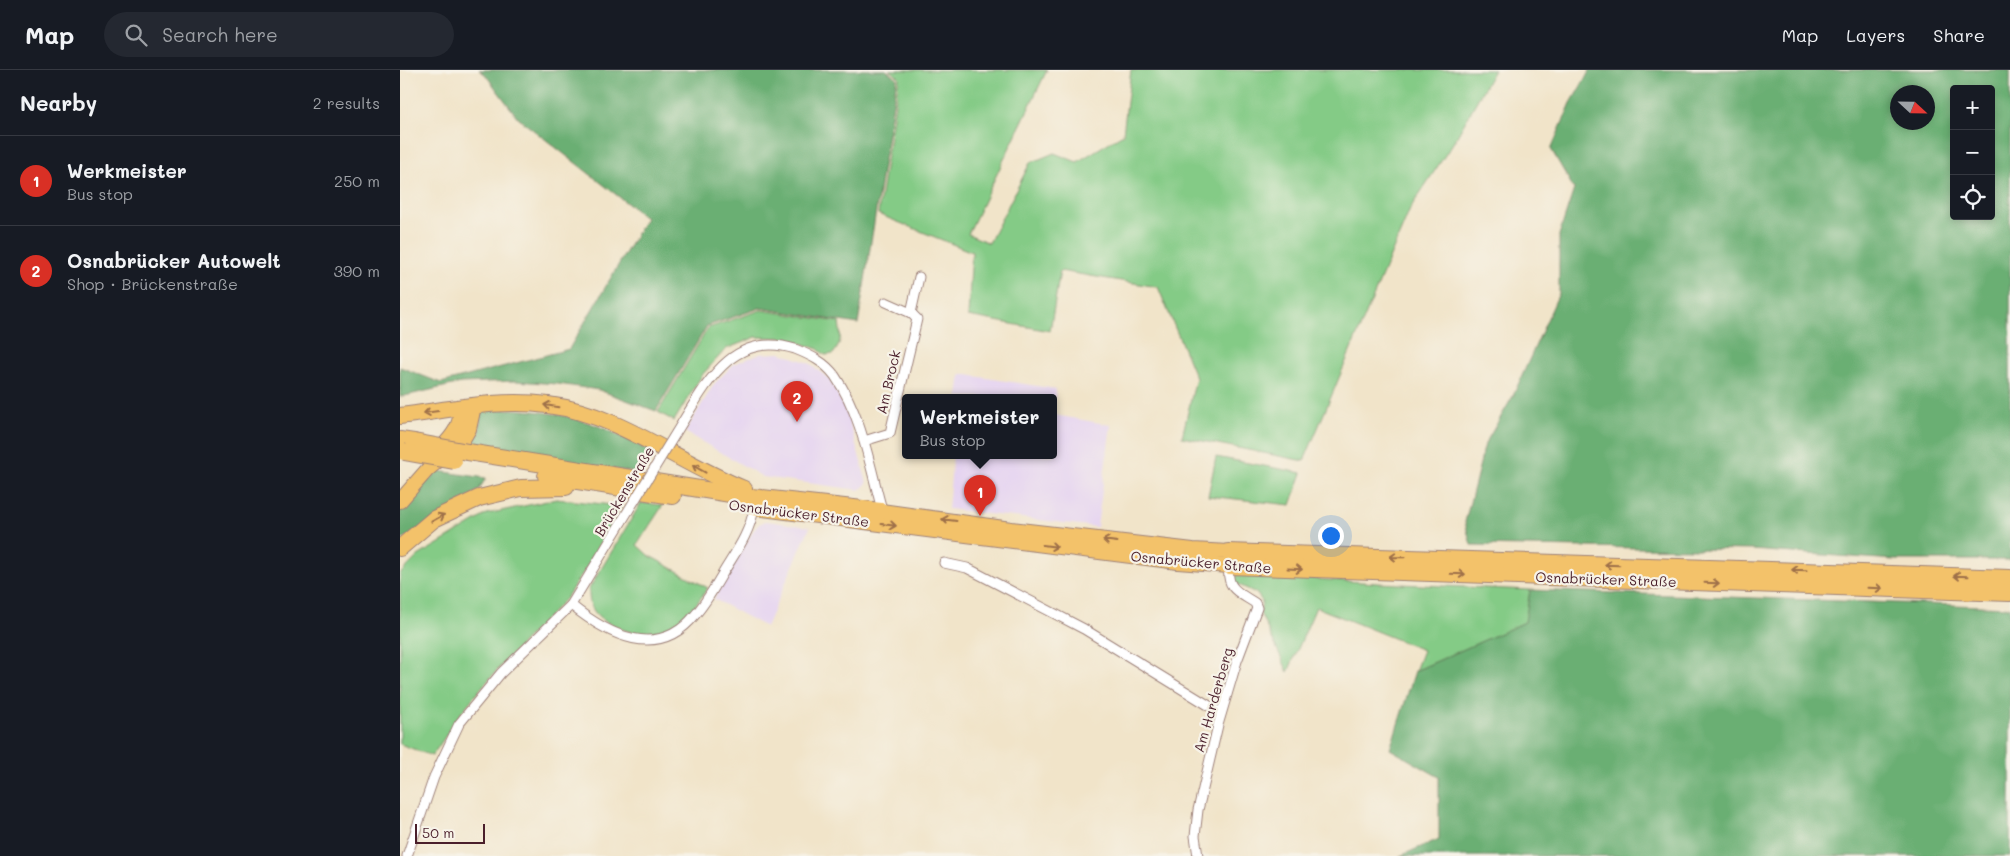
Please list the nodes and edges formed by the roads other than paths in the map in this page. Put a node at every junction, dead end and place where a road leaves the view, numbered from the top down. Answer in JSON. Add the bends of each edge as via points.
{"nodes":[{"id":1,"x":919,"y":278,"type":"dead end"},
{"id":2,"x":886,"y":302,"type":"dead end"},
{"id":3,"x":912,"y":313,"type":"junction"},
{"id":4,"x":468,"y":407,"type":"junction"},
{"id":5,"x":400,"y":416,"type":"edge"},
{"id":6,"x":864,"y":441,"type":"junction"},
{"id":7,"x":405,"y":447,"type":"edge"},
{"id":8,"x":463,"y":457,"type":"junction"},
{"id":9,"x":603,"y":486,"type":"junction"},
{"id":10,"x":400,"y":491,"type":"edge"},
{"id":11,"x":400,"y":501,"type":"edge"},
{"id":12,"x":794,"y":502,"type":"junction"},
{"id":13,"x":754,"y":508,"type":"junction"},
{"id":14,"x":881,"y":511,"type":"junction"},
{"id":15,"x":400,"y":548,"type":"edge"},
{"id":16,"x":1229,"y":559,"type":"junction"},
{"id":17,"x":944,"y":563,"type":"dead end"},
{"id":18,"x":2010,"y":578,"type":"edge"},
{"id":19,"x":2010,"y":593,"type":"edge"},
{"id":20,"x":571,"y":605,"type":"junction"},
{"id":21,"x":1221,"y":713,"type":"junction"},
{"id":22,"x":407,"y":856,"type":"edge"},
{"id":23,"x":1198,"y":856,"type":"edge"}],
"edges":[{"from":1,"to":3,"type":"street","name":"Am Brock"},
{"from":2,"to":3,"type":"street"},
{"from":3,"to":6,"type":"street","name":"Am Brock","via":[[917,319],[890,433]]},
{"from":4,"to":5,"type":"highway","one_way":true},
{"from":4,"to":10,"type":"main road","via":[[453,436]]},
{"from":4,"to":11,"type":"main road","via":[[469,429],[462,440],[428,469]]},
{"from":12,"to":4,"type":"highway","one_way":true,"via":[[745,490],[715,478],[648,441],[582,412],[509,402]]},
{"from":6,"to":14,"type":"street","name":"Brückenstraße"},
{"from":6,"to":20,"type":"street","name":"Brückenstraße","bridge":true,"via":[[851,405],[834,375],[812,355],[783,346],[758,346],[731,357],[708,380]]},
{"from":7,"to":8,"type":"highway","name":"Osnabrücker Straße","bridge":true},
{"from":8,"to":9,"type":"highway","name":"Osnabrücker Straße"},
{"from":8,"to":12,"type":"highway","name":"Osnabrücker Straße"},
{"from":9,"to":13,"type":"highway","name":"Osnabrücker Straße"},
{"from":15,"to":9,"type":"highway","one_way":true,"via":[[434,520],[479,498],[521,488]]},
{"from":12,"to":14,"type":"highway","name":"Osnabrücker Straße"},
{"from":13,"to":16,"type":"main road","name":"Osnabrücker Straße","one_way":true,"via":[[1178,562]]},
{"from":13,"to":20,"type":"street","via":[[748,531],[713,590],[695,616],[678,631],[661,639],[630,639],[611,631]]},
{"from":16,"to":14,"type":"main road","name":"Osnabrücker Straße","one_way":true,"via":[[1175,548]]},
{"from":18,"to":16,"type":"highway","name":"Osnabrücker Straße","one_way":true},
{"from":16,"to":19,"type":"highway","name":"Osnabrücker Straße","one_way":true},
{"from":16,"to":21,"type":"street","name":"Am Harderberg","via":[[1229,582],[1233,589],[1255,603],[1257,608]]},
{"from":17,"to":21,"type":"street","via":[[967,568],[1084,629]]},
{"from":20,"to":22,"type":"street","name":"Brückenstraße","via":[[501,673],[459,724],[434,777]]},
{"from":21,"to":23,"type":"street","name":"Am Harderberg","via":[[1198,810],[1195,836]]}]}
